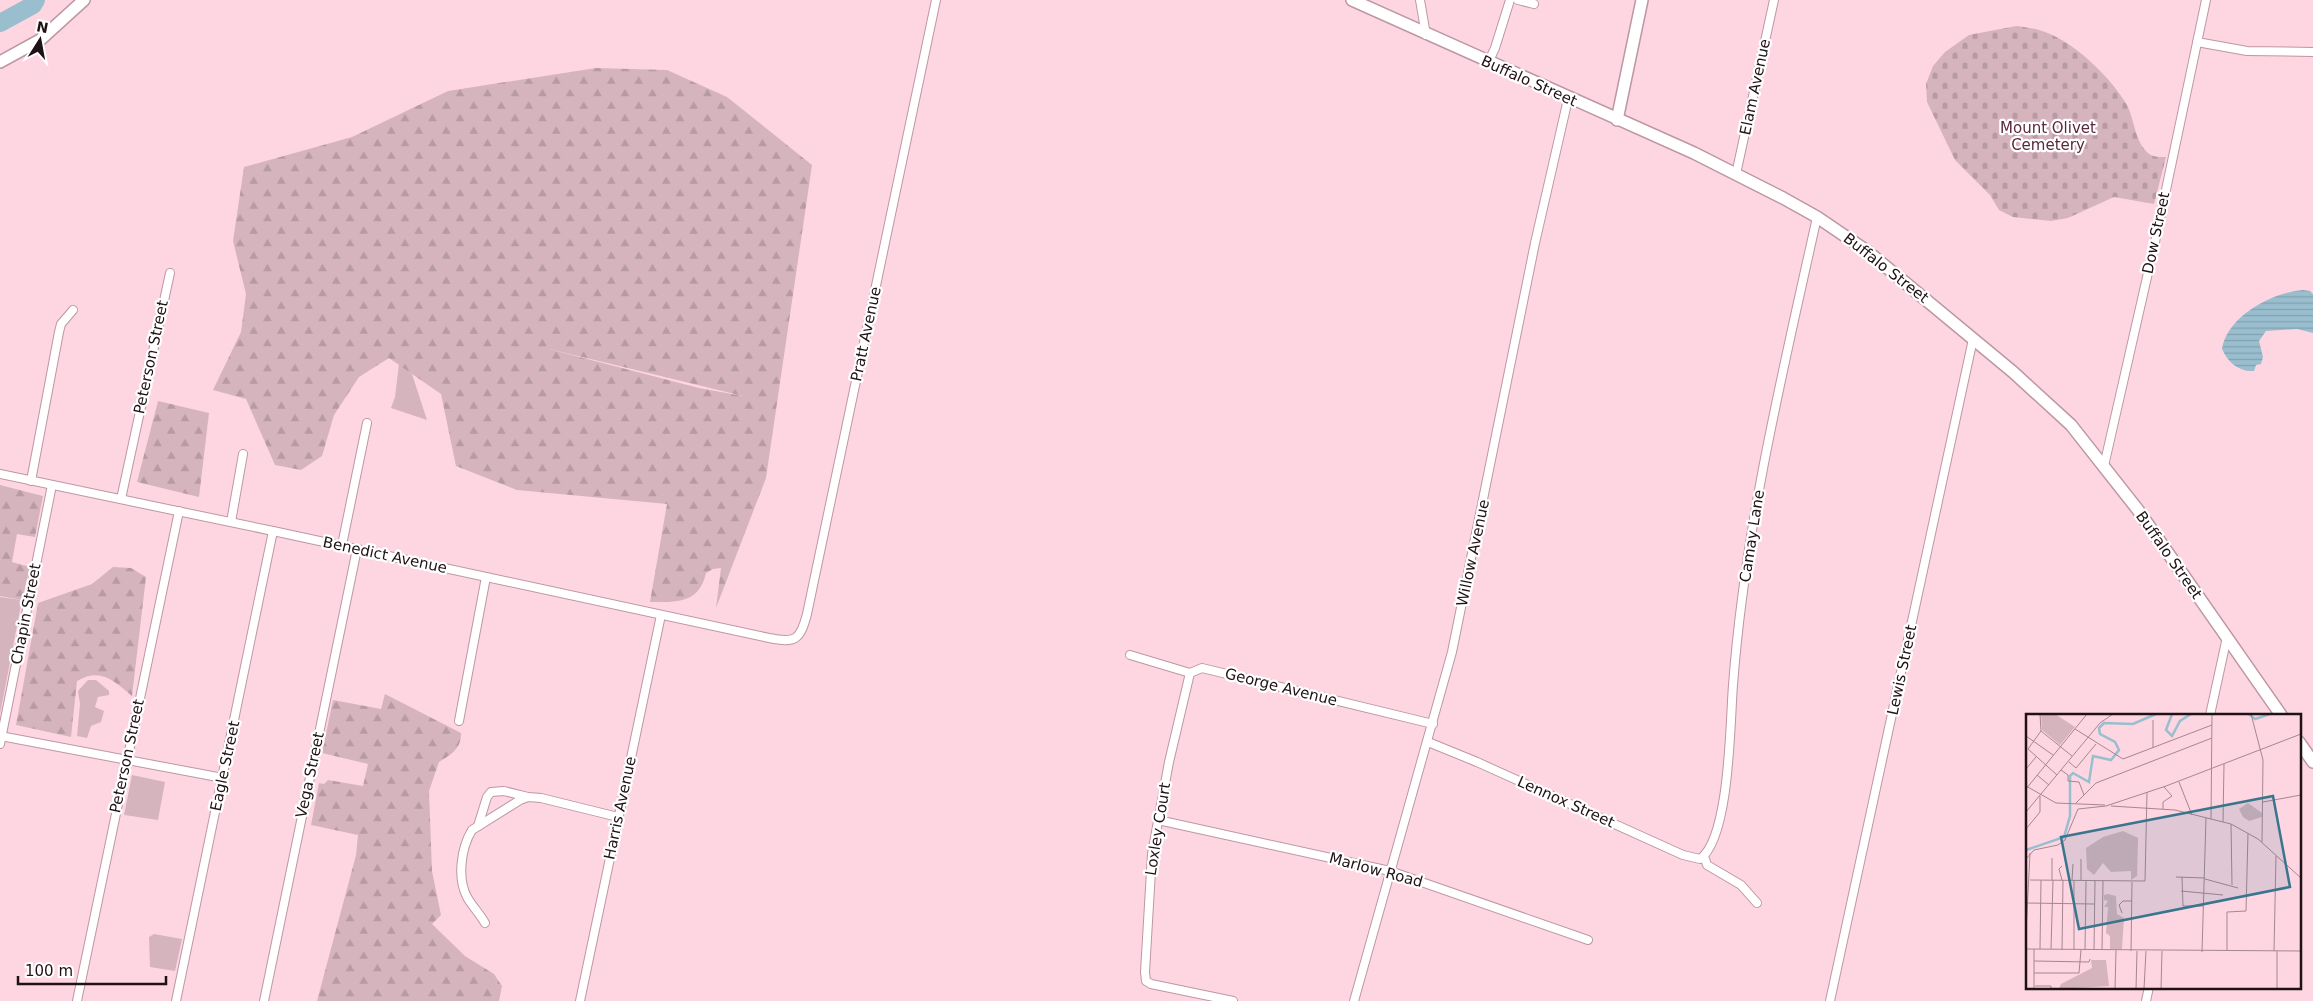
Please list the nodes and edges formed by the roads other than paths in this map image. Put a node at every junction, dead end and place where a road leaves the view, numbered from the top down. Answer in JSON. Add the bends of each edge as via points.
{"nodes":[{"id":1,"x":84,"y":0,"type":"edge"},
{"id":2,"x":936,"y":0,"type":"edge"},
{"id":3,"x":1352,"y":0,"type":"edge"},
{"id":4,"x":1420,"y":0,"type":"edge"},
{"id":5,"x":1510,"y":0,"type":"edge"},
{"id":6,"x":1518,"y":0,"type":"edge"},
{"id":7,"x":1642,"y":0,"type":"edge"},
{"id":8,"x":1774,"y":0,"type":"edge"},
{"id":9,"x":2206,"y":0,"type":"edge"},
{"id":10,"x":1534,"y":4,"type":"dead end"},
{"id":11,"x":1426,"y":35,"type":"junction"},
{"id":12,"x":2197,"y":42,"type":"junction"},
{"id":13,"x":2313,"y":52,"type":"edge"},
{"id":14,"x":0,"y":62,"type":"edge"},
{"id":15,"x":1488,"y":63,"type":"junction"},
{"id":16,"x":1568,"y":99,"type":"junction"},
{"id":17,"x":1617,"y":120,"type":"junction"},
{"id":18,"x":1736,"y":174,"type":"junction"},
{"id":19,"x":1817,"y":217,"type":"junction"},
{"id":20,"x":170,"y":273,"type":"dead end"},
{"id":21,"x":72,"y":310,"type":"dead end"},
{"id":22,"x":1973,"y":338,"type":"junction"},
{"id":23,"x":367,"y":423,"type":"dead end"},
{"id":24,"x":242,"y":454,"type":"dead end"},
{"id":25,"x":2104,"y":466,"type":"junction"},
{"id":26,"x":0,"y":474,"type":"edge"},
{"id":27,"x":31,"y":481,"type":"junction"},
{"id":28,"x":52,"y":485,"type":"junction"},
{"id":29,"x":121,"y":499,"type":"junction"},
{"id":30,"x":179,"y":511,"type":"junction"},
{"id":31,"x":231,"y":522,"type":"junction"},
{"id":32,"x":273,"y":531,"type":"junction"},
{"id":33,"x":342,"y":545,"type":"junction"},
{"id":34,"x":357,"y":548,"type":"junction"},
{"id":35,"x":486,"y":577,"type":"junction"},
{"id":36,"x":661,"y":615,"type":"junction"},
{"id":37,"x":2227,"y":637,"type":"junction"},
{"id":38,"x":769,"y":638,"type":"joint"},
{"id":39,"x":1130,"y":655,"type":"dead end"},
{"id":40,"x":1190,"y":673,"type":"junction"},
{"id":41,"x":2210,"y":714,"type":"edge"},
{"id":42,"x":2280,"y":714,"type":"edge"},
{"id":43,"x":459,"y":721,"type":"dead end"},
{"id":44,"x":1433,"y":724,"type":"junction"},
{"id":45,"x":0,"y":739,"type":"edge"},
{"id":46,"x":1428,"y":742,"type":"junction"},
{"id":47,"x":2300,"y":743,"type":"edge"},
{"id":48,"x":126,"y":761,"type":"junction"},
{"id":49,"x":2313,"y":762,"type":"edge"},
{"id":50,"x":223,"y":778,"type":"junction"},
{"id":51,"x":528,"y":797,"type":"junction"},
{"id":52,"x":618,"y":817,"type":"junction"},
{"id":53,"x":1158,"y":820,"type":"junction"},
{"id":54,"x":478,"y":826,"type":"junction"},
{"id":55,"x":1704,"y":856,"type":"junction"},
{"id":56,"x":1390,"y":871,"type":"junction"},
{"id":57,"x":1757,"y":903,"type":"dead end"},
{"id":58,"x":485,"y":923,"type":"dead end"},
{"id":59,"x":1588,"y":940,"type":"dead end"},
{"id":60,"x":2149,"y":988,"type":"edge"},
{"id":61,"x":77,"y":1001,"type":"edge"},
{"id":62,"x":176,"y":1001,"type":"edge"},
{"id":63,"x":264,"y":1001,"type":"edge"},
{"id":64,"x":580,"y":1001,"type":"edge"},
{"id":65,"x":1234,"y":1001,"type":"edge"},
{"id":66,"x":1354,"y":1001,"type":"edge"},
{"id":67,"x":1830,"y":1001,"type":"edge"},
{"id":68,"x":2146,"y":1001,"type":"edge"}],
"edges":[{"from":1,"to":14,"type":"street","via":[[40,40]]},
{"from":2,"to":38,"type":"street","name":"Pratt Avenue","via":[[806,618],[795,640]]},
{"from":3,"to":11,"type":"street","name":"Buffalo Street"},
{"from":4,"to":11,"type":"street"},
{"from":5,"to":15,"type":"street"},
{"from":6,"to":10,"type":"street"},
{"from":7,"to":17,"type":"street"},
{"from":8,"to":18,"type":"street","name":"Elam Avenue"},
{"from":9,"to":12,"type":"street","name":"Dow Street"},
{"from":11,"to":15,"type":"street","name":"Buffalo Street"},
{"from":12,"to":13,"type":"street","via":[[2247,51]]},
{"from":12,"to":25,"type":"street","name":"Dow Street"},
{"from":15,"to":16,"type":"street","name":"Buffalo Street"},
{"from":16,"to":17,"type":"street","name":"Buffalo Street"},
{"from":16,"to":44,"type":"street","name":"Willow Avenue","via":[[1535,243],[1452,652]]},
{"from":17,"to":18,"type":"street","name":"Buffalo Street"},
{"from":18,"to":19,"type":"street","name":"Buffalo Street"},
{"from":19,"to":22,"type":"street","name":"Buffalo Street","via":[[1867,251]]},
{"from":19,"to":55,"type":"street","name":"Camay Lane","via":[[1748,553],[1724,798],[1717,830]]},
{"from":20,"to":29,"type":"street","name":"Peterson Street"},
{"from":21,"to":27,"type":"street","via":[[58,332]]},
{"from":22,"to":25,"type":"street","name":"Buffalo Street","via":[[2071,425]]},
{"from":22,"to":67,"type":"street","name":"Lewis Street"},
{"from":23,"to":33,"type":"street"},
{"from":24,"to":31,"type":"street"},
{"from":25,"to":37,"type":"street","name":"Buffalo Street"},
{"from":26,"to":27,"type":"street","name":"Benedict Avenue"},
{"from":27,"to":28,"type":"street","name":"Benedict Avenue"},
{"from":28,"to":29,"type":"street","name":"Benedict Avenue"},
{"from":28,"to":45,"type":"street","name":"Chapin Street"},
{"from":29,"to":30,"type":"street","name":"Benedict Avenue"},
{"from":30,"to":31,"type":"street","name":"Benedict Avenue"},
{"from":30,"to":48,"type":"street","name":"Peterson Street"},
{"from":31,"to":32,"type":"street","name":"Benedict Avenue"},
{"from":32,"to":33,"type":"street","name":"Benedict Avenue"},
{"from":32,"to":50,"type":"street","name":"Eagle Street"},
{"from":33,"to":34,"type":"street","name":"Benedict Avenue"},
{"from":34,"to":35,"type":"street","name":"Benedict Avenue"},
{"from":34,"to":63,"type":"street","name":"Vega Street"},
{"from":35,"to":36,"type":"street","name":"Benedict Avenue"},
{"from":35,"to":43,"type":"street"},
{"from":36,"to":38,"type":"street","name":"Benedict Avenue"},
{"from":36,"to":52,"type":"street","name":"Harris Avenue"},
{"from":37,"to":41,"type":"street"},
{"from":37,"to":42,"type":"street","name":"Buffalo Street"},
{"from":39,"to":40,"type":"street","name":"George Avenue"},
{"from":40,"to":44,"type":"street","name":"George Avenue","via":[[1202,668]]},
{"from":40,"to":53,"type":"street","name":"Loxley Court"},
{"from":44,"to":46,"type":"street","name":"Willow Avenue"},
{"from":45,"to":48,"type":"street"},
{"from":46,"to":55,"type":"street","name":"Lennox Street","via":[[1683,855],[1696,860]]},
{"from":46,"to":56,"type":"street","name":"Willow Avenue"},
{"from":47,"to":49,"type":"street"},
{"from":48,"to":50,"type":"street"},
{"from":48,"to":61,"type":"street","name":"Peterson Street"},
{"from":50,"to":62,"type":"street","name":"Eagle Street"},
{"from":51,"to":52,"type":"street"},
{"from":51,"to":54,"type":"street"},
{"from":51,"to":54,"type":"street","via":[[504,791],[491,792]]},
{"from":52,"to":64,"type":"street","name":"Harris Avenue"},
{"from":53,"to":56,"type":"street","name":"Marlow Road"},
{"from":53,"to":65,"type":"street","name":"Loxley Court","via":[[1152,854],[1146,981]]},
{"from":54,"to":58,"type":"street","via":[[469,835],[461,872],[467,898]]},
{"from":55,"to":57,"type":"street","via":[[1707,865],[1741,884]]},
{"from":56,"to":59,"type":"street","name":"Marlow Road"},
{"from":56,"to":66,"type":"street","name":"Willow Avenue"},
{"from":60,"to":68,"type":"street"}]}
